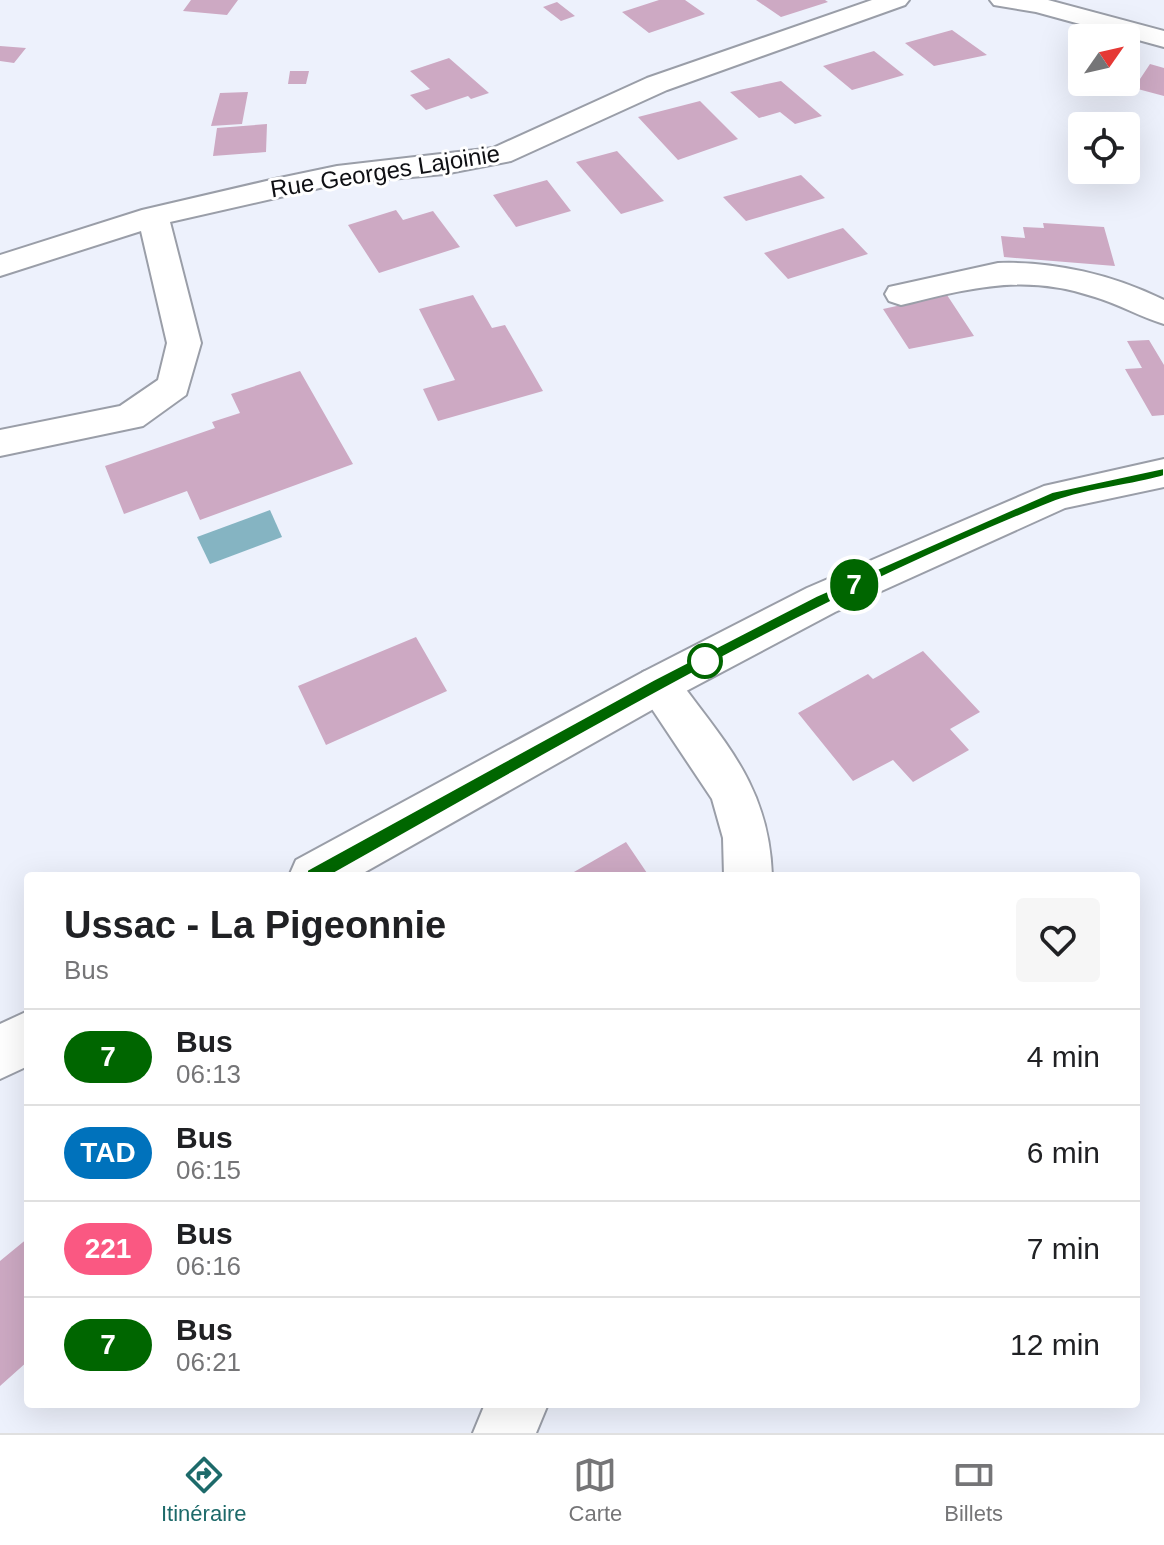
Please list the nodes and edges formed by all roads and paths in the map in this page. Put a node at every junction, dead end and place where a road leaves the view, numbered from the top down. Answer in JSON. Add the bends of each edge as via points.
{"nodes":[{"id":1,"x":896,"y":0,"type":"edge"},
{"id":2,"x":1003,"y":0,"type":"edge"},
{"id":3,"x":1038,"y":3,"type":"edge"},
{"id":4,"x":1164,"y":39,"type":"edge"},
{"id":5,"x":153,"y":217,"type":"junction"},
{"id":6,"x":0,"y":266,"type":"edge"},
{"id":7,"x":901,"y":294,"type":"dead end"},
{"id":8,"x":1164,"y":313,"type":"edge"},
{"id":9,"x":0,"y":443,"type":"edge"},
{"id":10,"x":1164,"y":473,"type":"edge"},
{"id":11,"x":658,"y":685,"type":"junction"},
{"id":12,"x":320,"y":872,"type":"edge"},
{"id":13,"x":748,"y":872,"type":"edge"},
{"id":14,"x":24,"y":1039,"type":"edge"},
{"id":15,"x":0,"y":1053,"type":"edge"},
{"id":16,"x":515,"y":1408,"type":"edge"},
{"id":17,"x":504,"y":1433,"type":"edge"}],
"edges":[{"from":1,"to":5,"type":"street","name":"Rue Georges Lajoinie","via":[[657,84],[501,155],[337,175]]},
{"from":2,"to":3,"type":"street"},
{"from":3,"to":4,"type":"street"},
{"from":5,"to":6,"type":"street","name":"Rue Georges Lajoinie"},
{"from":5,"to":9,"type":"street","via":[[184,343],[174,386],[130,417]]},
{"from":7,"to":8,"type":"street","via":[[1000,273],[1072,280],[1139,299]]},
{"from":10,"to":11,"type":"street","via":[[1057,496],[821,600]]},
{"from":11,"to":12,"type":"street"},
{"from":11,"to":13,"type":"street","via":[[732,791],[747,838]]},
{"from":14,"to":15,"type":"street"},
{"from":16,"to":17,"type":"street"}]}
